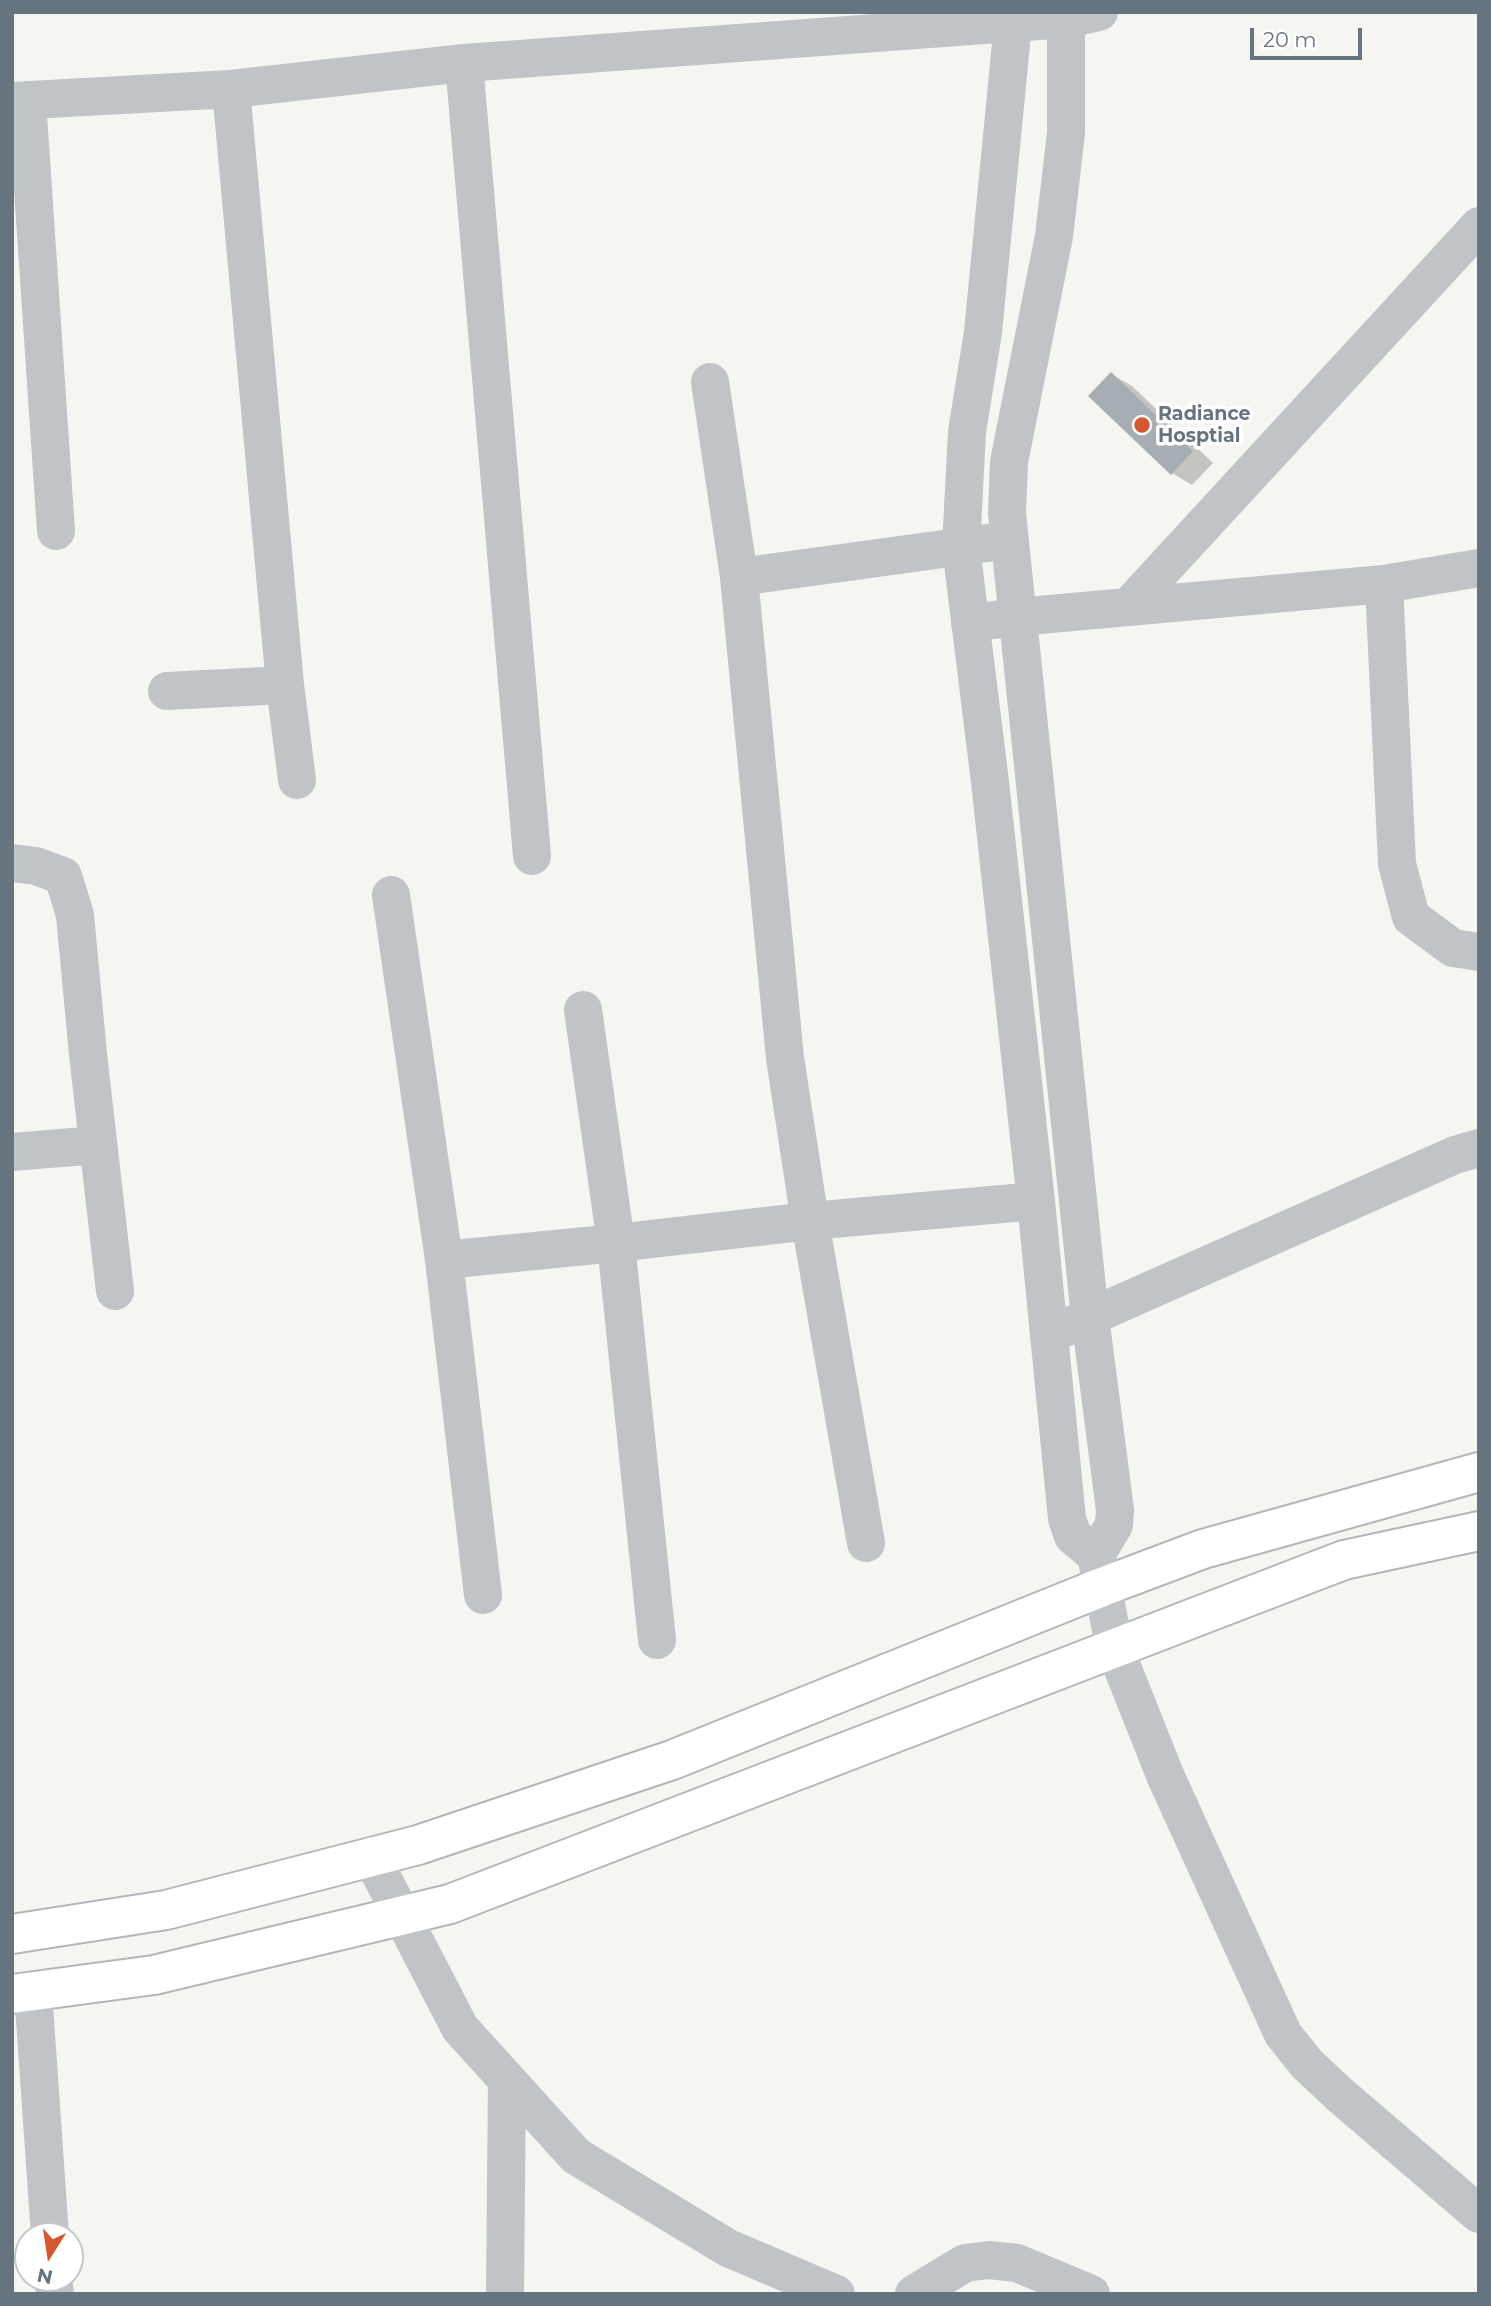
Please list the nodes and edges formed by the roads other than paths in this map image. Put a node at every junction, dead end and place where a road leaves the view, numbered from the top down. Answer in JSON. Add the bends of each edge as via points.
{"nodes":[{"id":1,"x":1077,"y":15,"type":"edge"},
{"id":2,"x":1013,"y":18,"type":"edge"},
{"id":3,"x":464,"y":63,"type":"junction"},
{"id":4,"x":231,"y":89,"type":"junction"},
{"id":5,"x":20,"y":101,"type":"edge"},
{"id":6,"x":1479,"y":226,"type":"edge"},
{"id":7,"x":710,"y":382,"type":"dead end"},
{"id":8,"x":56,"y":531,"type":"dead end"},
{"id":9,"x":1009,"y":540,"type":"junction"},
{"id":10,"x":961,"y":547,"type":"junction"},
{"id":11,"x":1479,"y":568,"type":"edge"},
{"id":12,"x":739,"y":577,"type":"junction"},
{"id":13,"x":1384,"y":584,"type":"junction"},
{"id":14,"x":1129,"y":606,"type":"junction"},
{"id":15,"x":1017,"y":617,"type":"junction"},
{"id":16,"x":970,"y":623,"type":"junction"},
{"id":17,"x":285,"y":685,"type":"junction"},
{"id":18,"x":167,"y":691,"type":"dead end"},
{"id":19,"x":296,"y":779,"type":"dead end"},
{"id":20,"x":532,"y":856,"type":"dead end"},
{"id":21,"x":12,"y":863,"type":"edge"},
{"id":22,"x":391,"y":895,"type":"dead end"},
{"id":23,"x":1479,"y":952,"type":"edge"},
{"id":24,"x":583,"y":1010,"type":"dead end"},
{"id":25,"x":98,"y":1145,"type":"junction"},
{"id":26,"x":1479,"y":1148,"type":"edge"},
{"id":27,"x":12,"y":1152,"type":"edge"},
{"id":28,"x":1036,"y":1201,"type":"junction"},
{"id":29,"x":810,"y":1221,"type":"junction"},
{"id":30,"x":617,"y":1243,"type":"junction"},
{"id":31,"x":444,"y":1260,"type":"junction"},
{"id":32,"x":115,"y":1291,"type":"dead end"},
{"id":33,"x":1090,"y":1317,"type":"junction"},
{"id":34,"x":1049,"y":1335,"type":"junction"},
{"id":35,"x":1479,"y":1472,"type":"edge"},
{"id":36,"x":1479,"y":1531,"type":"edge"},
{"id":37,"x":866,"y":1543,"type":"dead end"},
{"id":38,"x":1099,"y":1571,"type":"junction"},
{"id":39,"x":483,"y":1595,"type":"dead end"},
{"id":40,"x":657,"y":1640,"type":"dead end"},
{"id":41,"x":1115,"y":1649,"type":"junction"},
{"id":42,"x":371,"y":1856,"type":"junction"},
{"id":43,"x":402,"y":1915,"type":"junction"},
{"id":44,"x":12,"y":1934,"type":"edge"},
{"id":45,"x":23,"y":1993,"type":"edge"},
{"id":46,"x":507,"y":2080,"type":"junction"},
{"id":47,"x":1479,"y":2214,"type":"edge"},
{"id":48,"x":48,"y":2222,"type":"edge"},
{"id":49,"x":505,"y":2294,"type":"edge"},
{"id":50,"x":836,"y":2294,"type":"edge"},
{"id":51,"x":914,"y":2294,"type":"edge"},
{"id":52,"x":1091,"y":2294,"type":"edge"}],
"edges":[{"from":1,"to":2,"type":"street"},
{"from":1,"to":9,"type":"street","via":[[1054,236],[1009,462]]},
{"from":2,"to":3,"type":"street"},
{"from":2,"to":10,"type":"street","via":[[983,331],[967,432]]},
{"from":3,"to":4,"type":"street"},
{"from":3,"to":20,"type":"street"},
{"from":4,"to":5,"type":"street"},
{"from":4,"to":17,"type":"street"},
{"from":5,"to":8,"type":"street"},
{"from":6,"to":14,"type":"street"},
{"from":7,"to":12,"type":"street"},
{"from":9,"to":10,"type":"street"},
{"from":9,"to":15,"type":"street"},
{"from":10,"to":12,"type":"street"},
{"from":10,"to":16,"type":"street"},
{"from":11,"to":13,"type":"street"},
{"from":12,"to":29,"type":"street","via":[[785,1058]]},
{"from":13,"to":14,"type":"street"},
{"from":13,"to":23,"type":"street","via":[[1397,864],[1411,917],[1453,948]]},
{"from":14,"to":15,"type":"street"},
{"from":15,"to":16,"type":"street"},
{"from":15,"to":33,"type":"street"},
{"from":16,"to":28,"type":"street"},
{"from":17,"to":18,"type":"street"},
{"from":17,"to":19,"type":"street"},
{"from":21,"to":25,"type":"street","via":[[63,876],[75,915]]},
{"from":22,"to":31,"type":"street"},
{"from":24,"to":30,"type":"street"},
{"from":25,"to":27,"type":"street"},
{"from":25,"to":32,"type":"street"},
{"from":26,"to":33,"type":"street"},
{"from":28,"to":29,"type":"street"},
{"from":28,"to":34,"type":"street"},
{"from":29,"to":30,"type":"street"},
{"from":29,"to":37,"type":"street"},
{"from":30,"to":31,"type":"street"},
{"from":30,"to":40,"type":"street"},
{"from":31,"to":39,"type":"street"},
{"from":33,"to":34,"type":"street"},
{"from":33,"to":38,"type":"street","via":[[1115,1510]]},
{"from":34,"to":38,"type":"street","via":[[1067,1519],[1073,1536]]},
{"from":35,"to":38,"type":"main road","via":[[1203,1549]]},
{"from":36,"to":41,"type":"main road","via":[[1344,1560]]},
{"from":38,"to":41,"type":"street"},
{"from":38,"to":42,"type":"main road","via":[[673,1760],[418,1845]]},
{"from":41,"to":43,"type":"main road","via":[[450,1904]]},
{"from":41,"to":47,"type":"street","via":[[1165,1776],[1283,2034],[1339,2094]]},
{"from":42,"to":43,"type":"street"},
{"from":42,"to":44,"type":"main road","via":[[166,1910]]},
{"from":43,"to":45,"type":"main road","via":[[154,1975]]},
{"from":43,"to":46,"type":"street","via":[[460,2028]]},
{"from":45,"to":48,"type":"street"},
{"from":46,"to":49,"type":"street"},
{"from":46,"to":50,"type":"street","via":[[576,2156],[728,2248]]},
{"from":51,"to":52,"type":"street","via":[[965,2263],[989,2260],[1017,2263]]}]}
